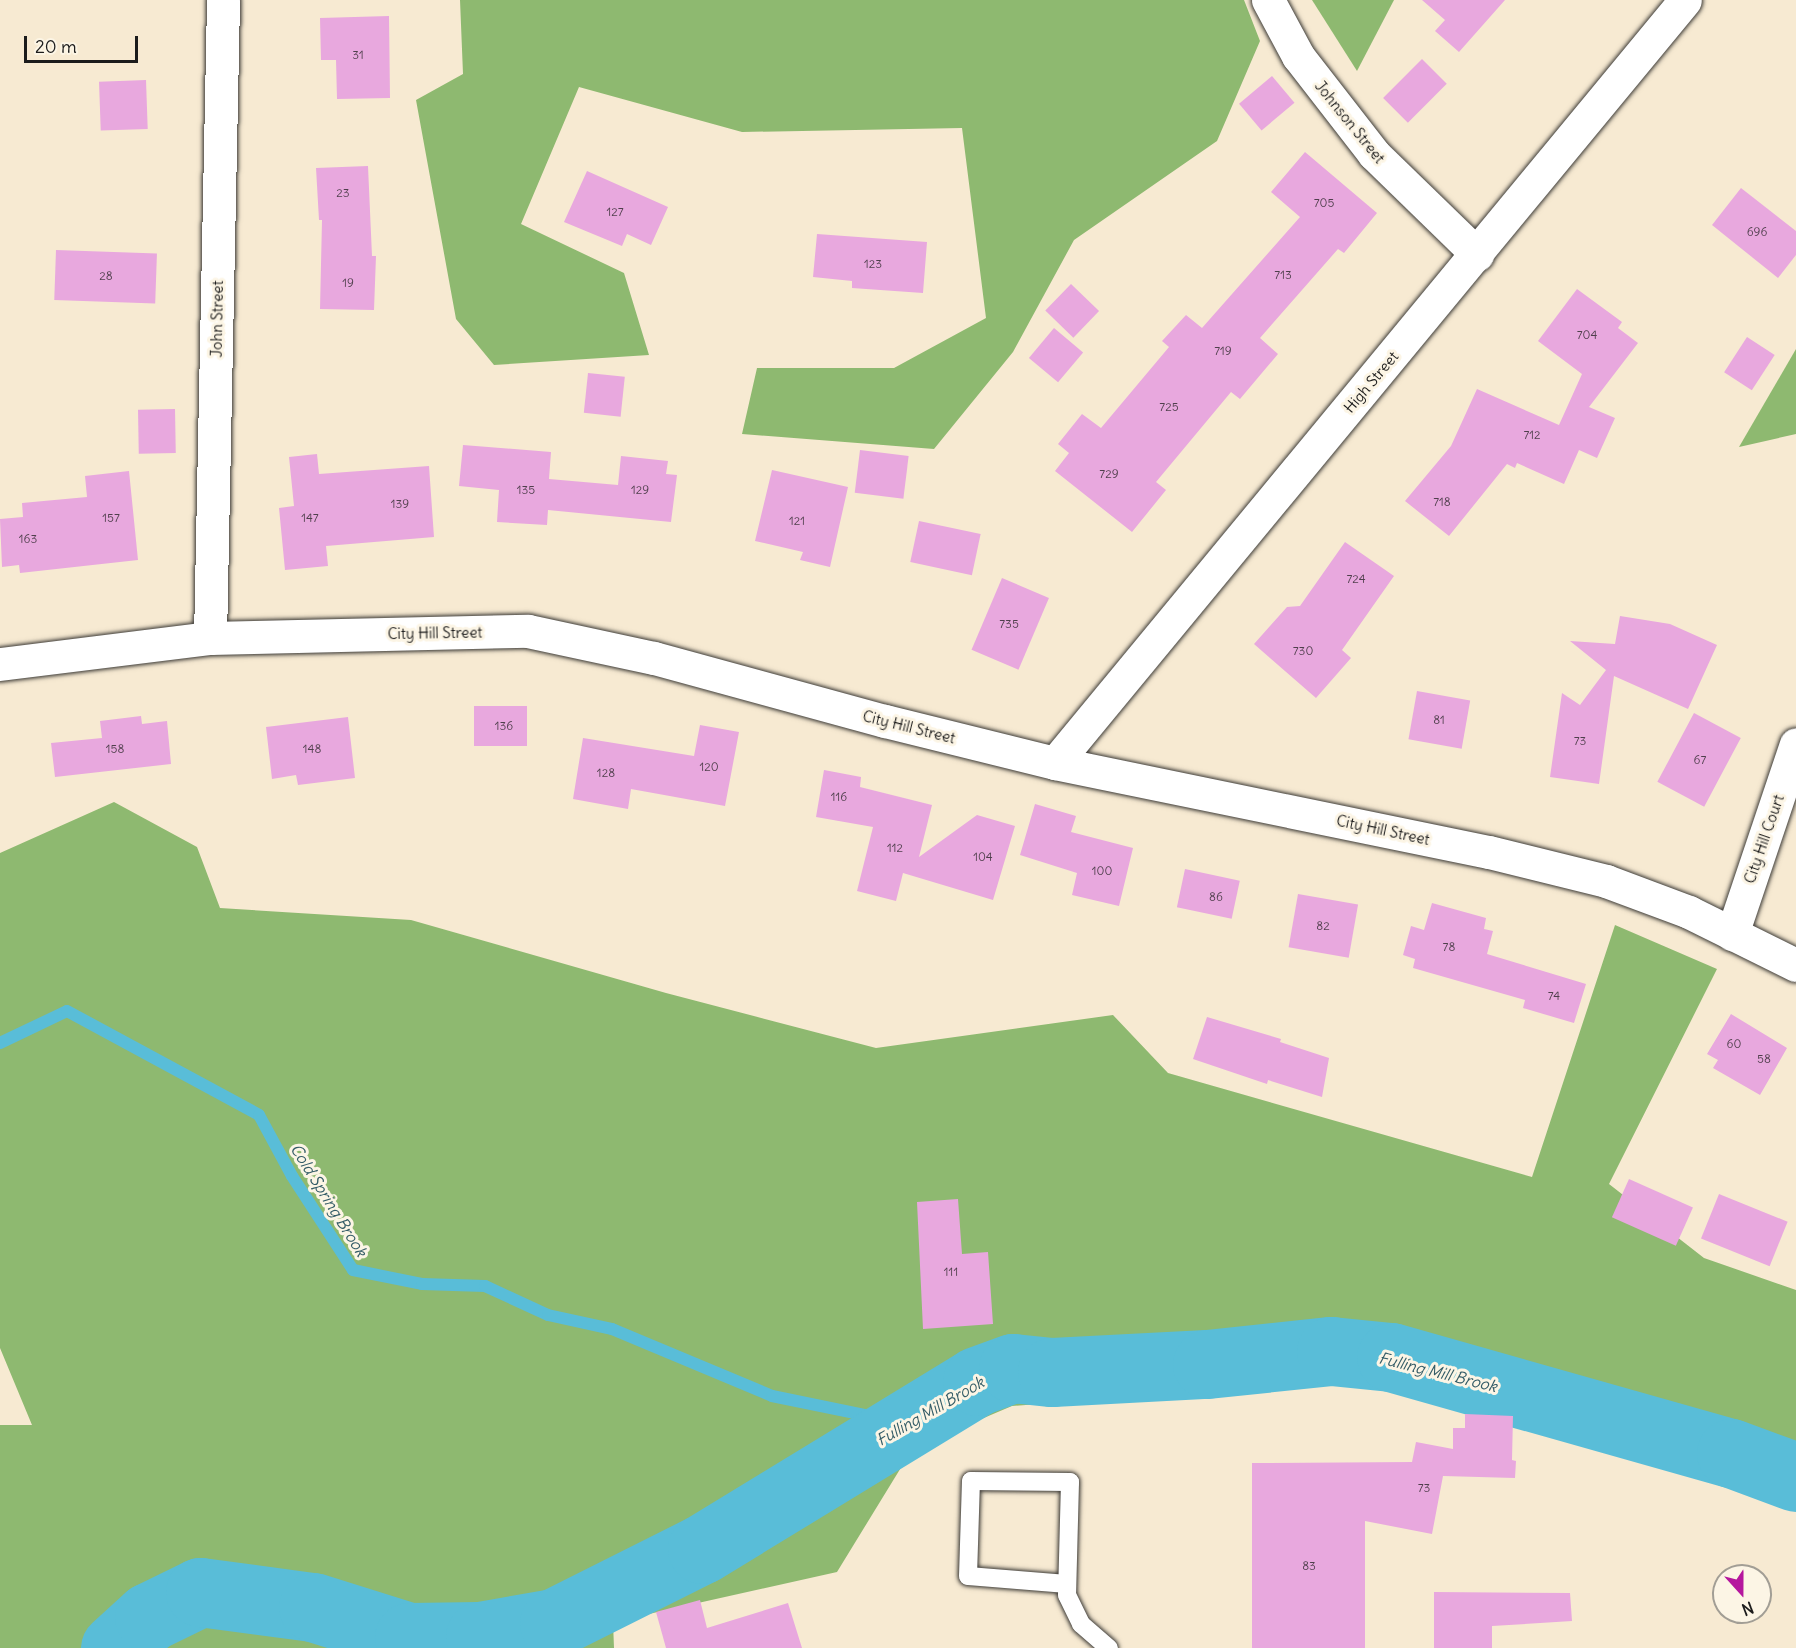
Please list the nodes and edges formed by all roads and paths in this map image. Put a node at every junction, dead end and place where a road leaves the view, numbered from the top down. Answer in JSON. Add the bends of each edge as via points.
{"nodes":[{"id":1,"x":223,"y":0,"type":"edge"},
{"id":2,"x":1268,"y":0,"type":"edge"},
{"id":3,"x":1685,"y":0,"type":"edge"},
{"id":4,"x":1477,"y":254,"type":"junction"},
{"id":5,"x":210,"y":638,"type":"junction"},
{"id":6,"x":0,"y":664,"type":"edge"},
{"id":7,"x":1796,"y":744,"type":"edge"},
{"id":8,"x":1055,"y":763,"type":"junction"},
{"id":9,"x":1732,"y":934,"type":"junction"},
{"id":10,"x":1796,"y":965,"type":"edge"},
{"id":11,"x":1067,"y":1584,"type":"junction"},
{"id":12,"x":1109,"y":1648,"type":"edge"}],
"edges":[{"from":1,"to":5,"type":"street","name":"John Street"},
{"from":2,"to":4,"type":"street","name":"Johnson Street","via":[[1298,56],[1374,154]]},
{"from":3,"to":4,"type":"street","name":"High Street"},
{"from":4,"to":8,"type":"street","name":"High Street"},
{"from":5,"to":6,"type":"street","name":"City Hill Street"},
{"from":5,"to":8,"type":"street","name":"City Hill Street","via":[[528,631],[654,658]]},
{"from":7,"to":9,"type":"street","name":"City Hill Court"},
{"from":8,"to":9,"type":"street","name":"City Hill Street","via":[[1489,852],[1606,881],[1689,912]]},
{"from":9,"to":10,"type":"street","name":"City Hill Street"},
{"from":11,"to":11,"type":"lane","via":[[1070,1482],[971,1481],[968,1576]]},
{"from":11,"to":12,"type":"lane","via":[[1066,1595],[1081,1624]]}]}
